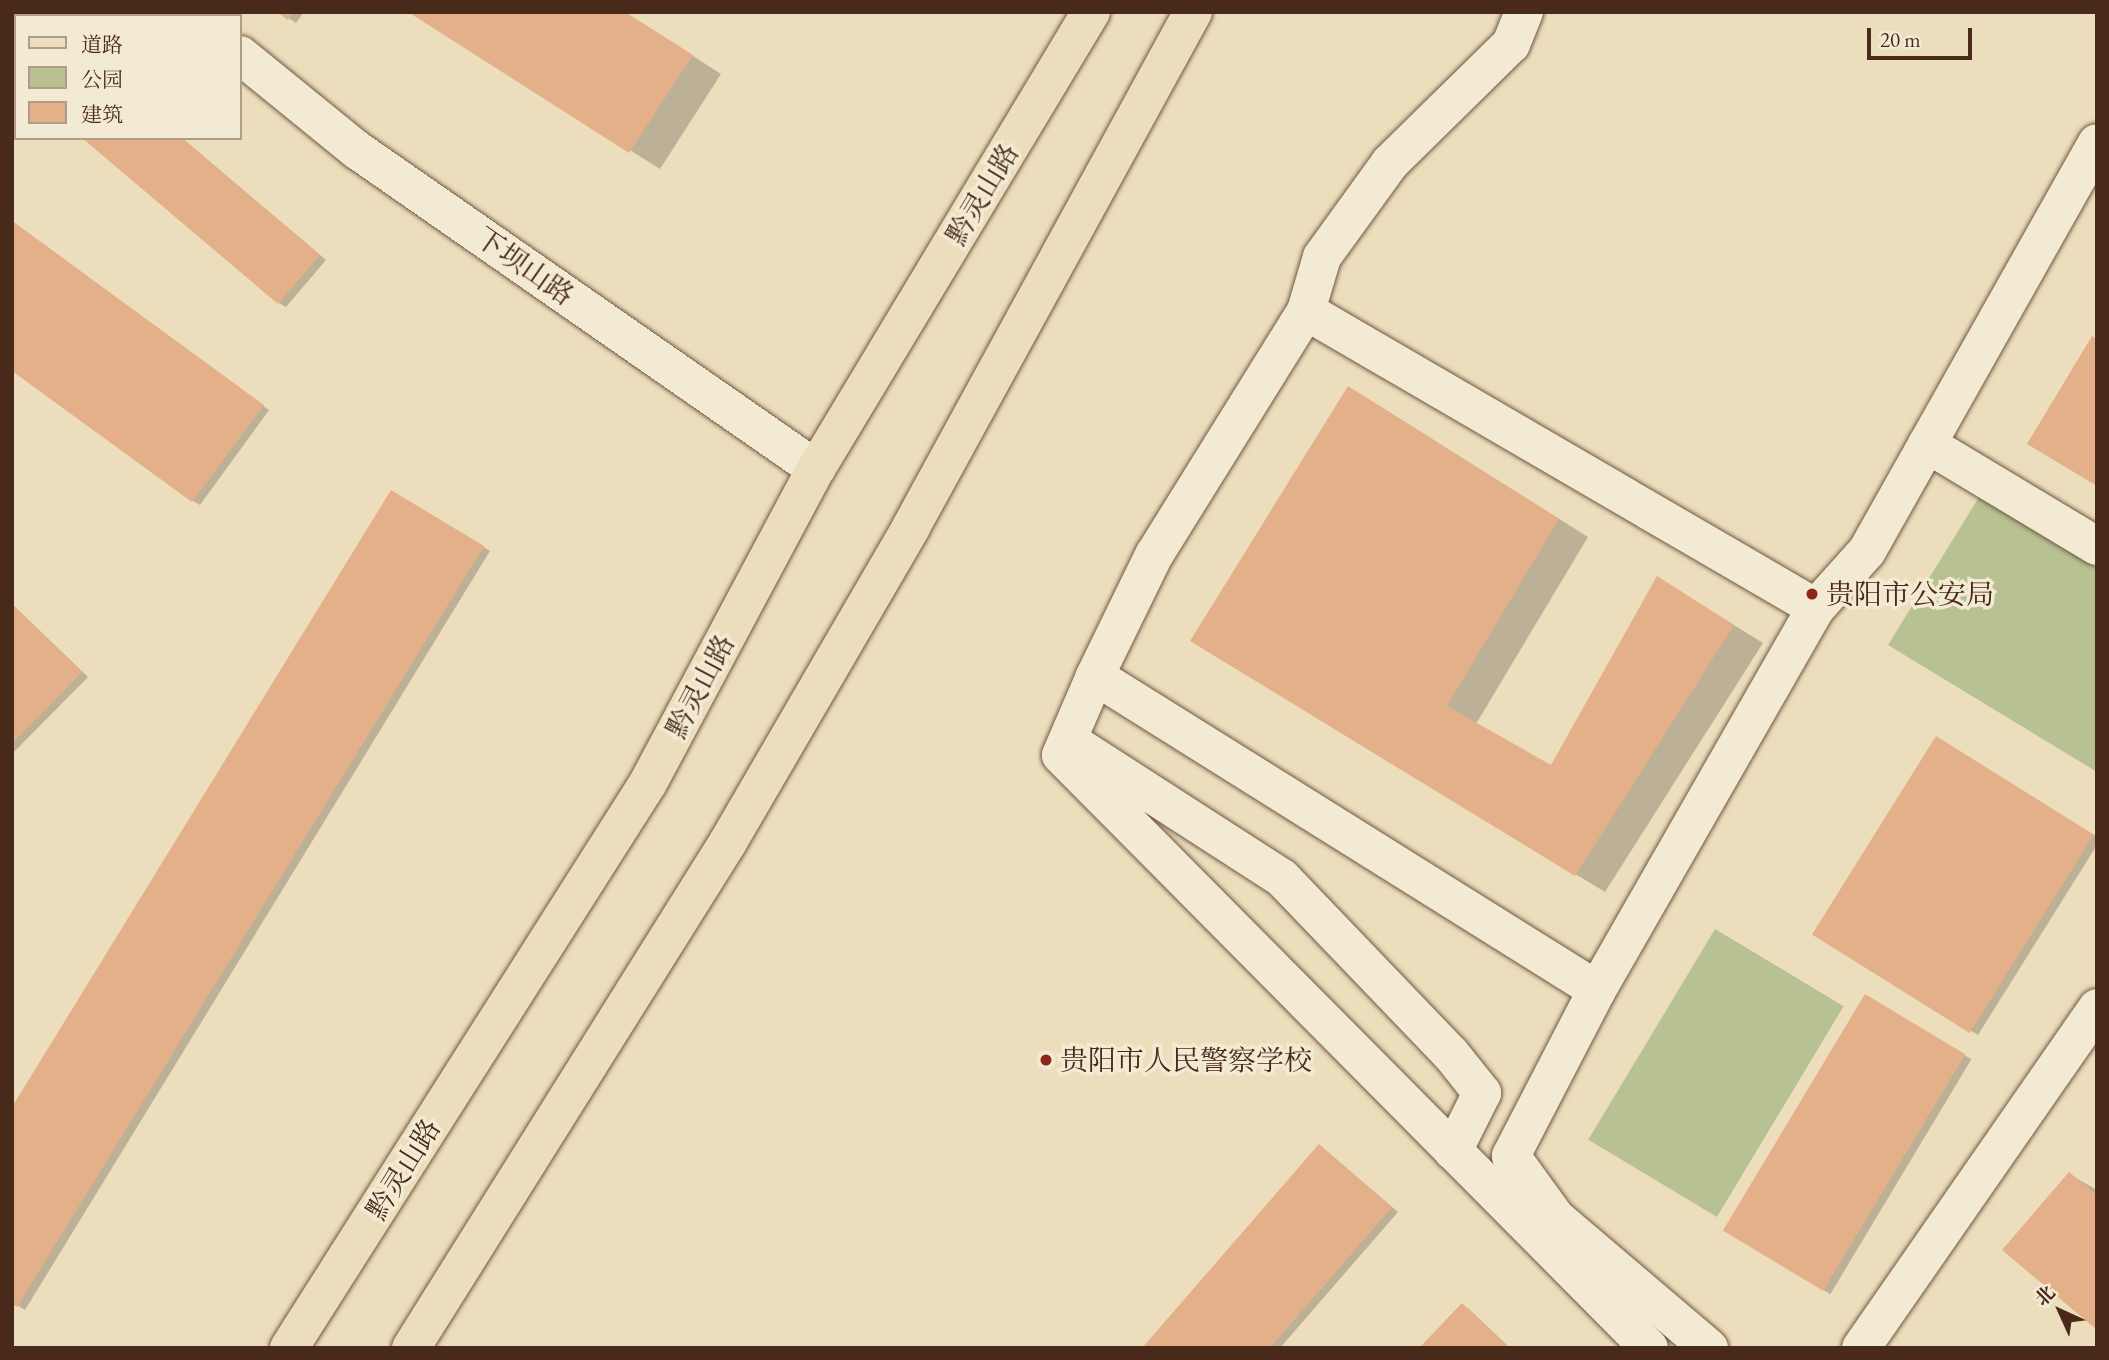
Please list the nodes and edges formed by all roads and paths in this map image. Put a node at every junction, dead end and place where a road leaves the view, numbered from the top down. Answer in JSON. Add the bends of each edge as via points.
{"nodes":[{"id":1,"x":1091,"y":12,"type":"edge"},
{"id":2,"x":1193,"y":12,"type":"edge"},
{"id":3,"x":1524,"y":12,"type":"edge"},
{"id":4,"x":242,"y":57,"type":"edge"},
{"id":5,"x":2097,"y":143,"type":"edge"},
{"id":6,"x":1306,"y":311,"type":"junction"},
{"id":7,"x":1927,"y":444,"type":"junction"},
{"id":8,"x":816,"y":469,"type":"junction"},
{"id":9,"x":2097,"y":547,"type":"edge"},
{"id":10,"x":1816,"y":608,"type":"junction"},
{"id":11,"x":1096,"y":676,"type":"junction"},
{"id":12,"x":1068,"y":740,"type":"junction"},
{"id":13,"x":1598,"y":990,"type":"junction"},
{"id":14,"x":2097,"y":1008,"type":"edge"},
{"id":15,"x":1452,"y":1151,"type":"junction"},
{"id":16,"x":289,"y":1348,"type":"edge"},
{"id":17,"x":411,"y":1348,"type":"edge"},
{"id":18,"x":1649,"y":1348,"type":"edge"},
{"id":19,"x":1709,"y":1348,"type":"edge"},
{"id":20,"x":1861,"y":1348,"type":"edge"}],
"edges":[{"from":1,"to":8,"type":"main road","name":"黔灵山路"},
{"from":2,"to":17,"type":"main road","via":[[911,527],[735,831]]},
{"from":3,"to":6,"type":"street","via":[[1511,44],[1383,173],[1322,257]]},
{"from":4,"to":8,"type":"street","name":"下坝山路","via":[[357,150]]},
{"from":5,"to":7,"type":"street"},
{"from":6,"to":10,"type":"street"},
{"from":6,"to":11,"type":"street","via":[[1154,555]]},
{"from":7,"to":9,"type":"street"},
{"from":7,"to":10,"type":"street","via":[[1867,551]]},
{"from":8,"to":16,"type":"main road","name":"黔灵山路","via":[[648,783]]},
{"from":10,"to":13,"type":"street"},
{"from":11,"to":12,"type":"street"},
{"from":11,"to":13,"type":"street"},
{"from":12,"to":15,"type":"street","via":[[1061,755]]},
{"from":12,"to":15,"type":"street","via":[[1282,878],[1451,1054],[1482,1093]]},
{"from":13,"to":19,"type":"street","via":[[1511,1156],[1556,1218]]},
{"from":14,"to":20,"type":"street"},
{"from":15,"to":18,"type":"street"}]}
